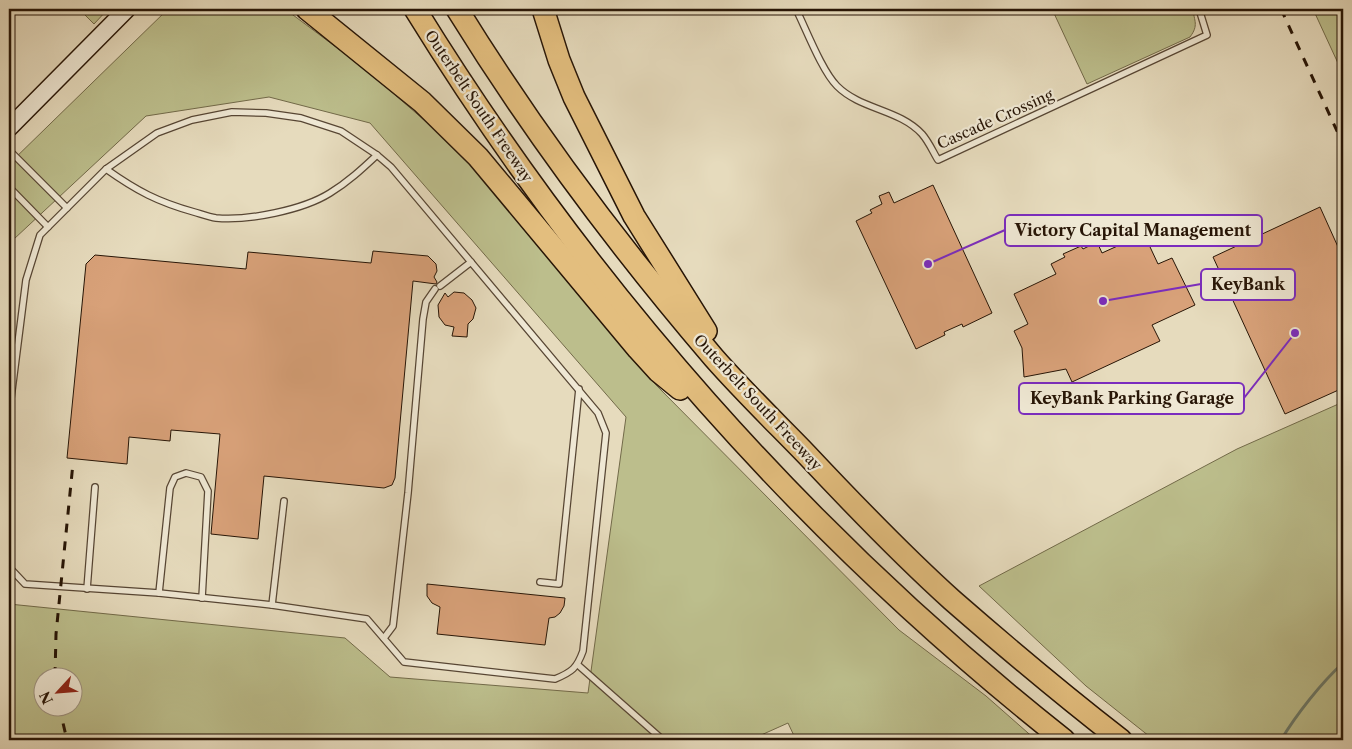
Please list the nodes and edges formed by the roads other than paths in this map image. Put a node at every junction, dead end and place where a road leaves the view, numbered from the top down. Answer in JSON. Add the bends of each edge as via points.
{"nodes":[{"id":1,"x":127,"y":9,"type":"edge"},
{"id":2,"x":307,"y":9,"type":"edge"},
{"id":3,"x":415,"y":9,"type":"edge"},
{"id":4,"x":457,"y":9,"type":"edge"},
{"id":5,"x":543,"y":9,"type":"edge"},
{"id":6,"x":796,"y":9,"type":"edge"},
{"id":7,"x":1199,"y":9,"type":"edge"},
{"id":8,"x":9,"y":128,"type":"edge"},
{"id":9,"x":9,"y":150,"type":"edge"},
{"id":10,"x":377,"y":155,"type":"junction"},
{"id":11,"x":106,"y":169,"type":"junction"},
{"id":12,"x":9,"y":187,"type":"edge"},
{"id":13,"x":67,"y":208,"type":"junction"},
{"id":14,"x":48,"y":227,"type":"junction"},
{"id":15,"x":471,"y":262,"type":"junction"},
{"id":16,"x":716,"y":359,"type":"junction"},
{"id":17,"x":578,"y":389,"type":"junction"},
{"id":18,"x":9,"y":414,"type":"edge"},
{"id":19,"x":727,"y":426,"type":"junction"},
{"id":20,"x":95,"y":487,"type":"dead end"},
{"id":21,"x":284,"y":502,"type":"dead end"},
{"id":22,"x":9,"y":567,"type":"edge"},
{"id":23,"x":540,"y":582,"type":"dead end"},
{"id":24,"x":87,"y":589,"type":"junction"},
{"id":25,"x":159,"y":593,"type":"junction"},
{"id":26,"x":202,"y":598,"type":"junction"},
{"id":27,"x":272,"y":606,"type":"junction"},
{"id":28,"x":384,"y":638,"type":"junction"},
{"id":29,"x":578,"y":665,"type":"junction"},
{"id":30,"x":664,"y":740,"type":"edge"},
{"id":31,"x":1064,"y":740,"type":"edge"},
{"id":32,"x":1121,"y":740,"type":"edge"}],
"edges":[{"from":1,"to":8,"type":"main road"},
{"from":2,"to":19,"type":"highway","via":[[447,125],[510,194],[638,349],[674,384]]},
{"from":3,"to":19,"type":"highway","name":"Outerbelt South Freeway","via":[[537,192],[630,312]]},
{"from":4,"to":16,"type":"highway","name":"Outerbelt South Freeway","via":[[558,160],[642,270]]},
{"from":5,"to":16,"type":"highway","via":[[574,97],[634,216],[705,330]]},
{"from":6,"to":7,"type":"lane","name":"Cascade Crossing","via":[[836,86],[863,104],[911,124],[922,134],[938,160],[1207,34]]},
{"from":9,"to":13,"type":"lane"},
{"from":10,"to":11,"type":"lane","via":[[341,131],[301,118],[232,112],[192,120],[157,133]]},
{"from":10,"to":11,"type":"lane","via":[[355,176],[328,194],[296,207],[255,217],[216,218],[169,205],[133,188]]},
{"from":10,"to":15,"type":"lane","via":[[391,167]]},
{"from":11,"to":13,"type":"lane"},
{"from":12,"to":14,"type":"lane"},
{"from":13,"to":14,"type":"lane"},
{"from":14,"to":18,"type":"lane","via":[[40,235],[26,280]]},
{"from":15,"to":17,"type":"lane"},
{"from":15,"to":28,"type":"lane","via":[[438,287],[426,302],[393,626]]},
{"from":16,"to":32,"type":"highway","name":"Outerbelt South Freeway","via":[[884,536],[1056,690]]},
{"from":17,"to":23,"type":"lane","via":[[559,584]]},
{"from":17,"to":29,"type":"lane","via":[[598,413],[606,433],[583,651]]},
{"from":19,"to":31,"type":"highway","name":"Outerbelt South Freeway","via":[[885,587]]},
{"from":20,"to":24,"type":"lane"},
{"from":21,"to":27,"type":"lane"},
{"from":22,"to":24,"type":"lane","via":[[25,584]]},
{"from":24,"to":25,"type":"lane"},
{"from":25,"to":26,"type":"lane"},
{"from":25,"to":26,"type":"lane","via":[[170,488],[175,477],[186,473],[201,477],[208,491]]},
{"from":26,"to":27,"type":"lane"},
{"from":27,"to":28,"type":"lane","via":[[367,619]]},
{"from":28,"to":29,"type":"lane","via":[[404,662],[555,679]]},
{"from":29,"to":30,"type":"lane"}]}
